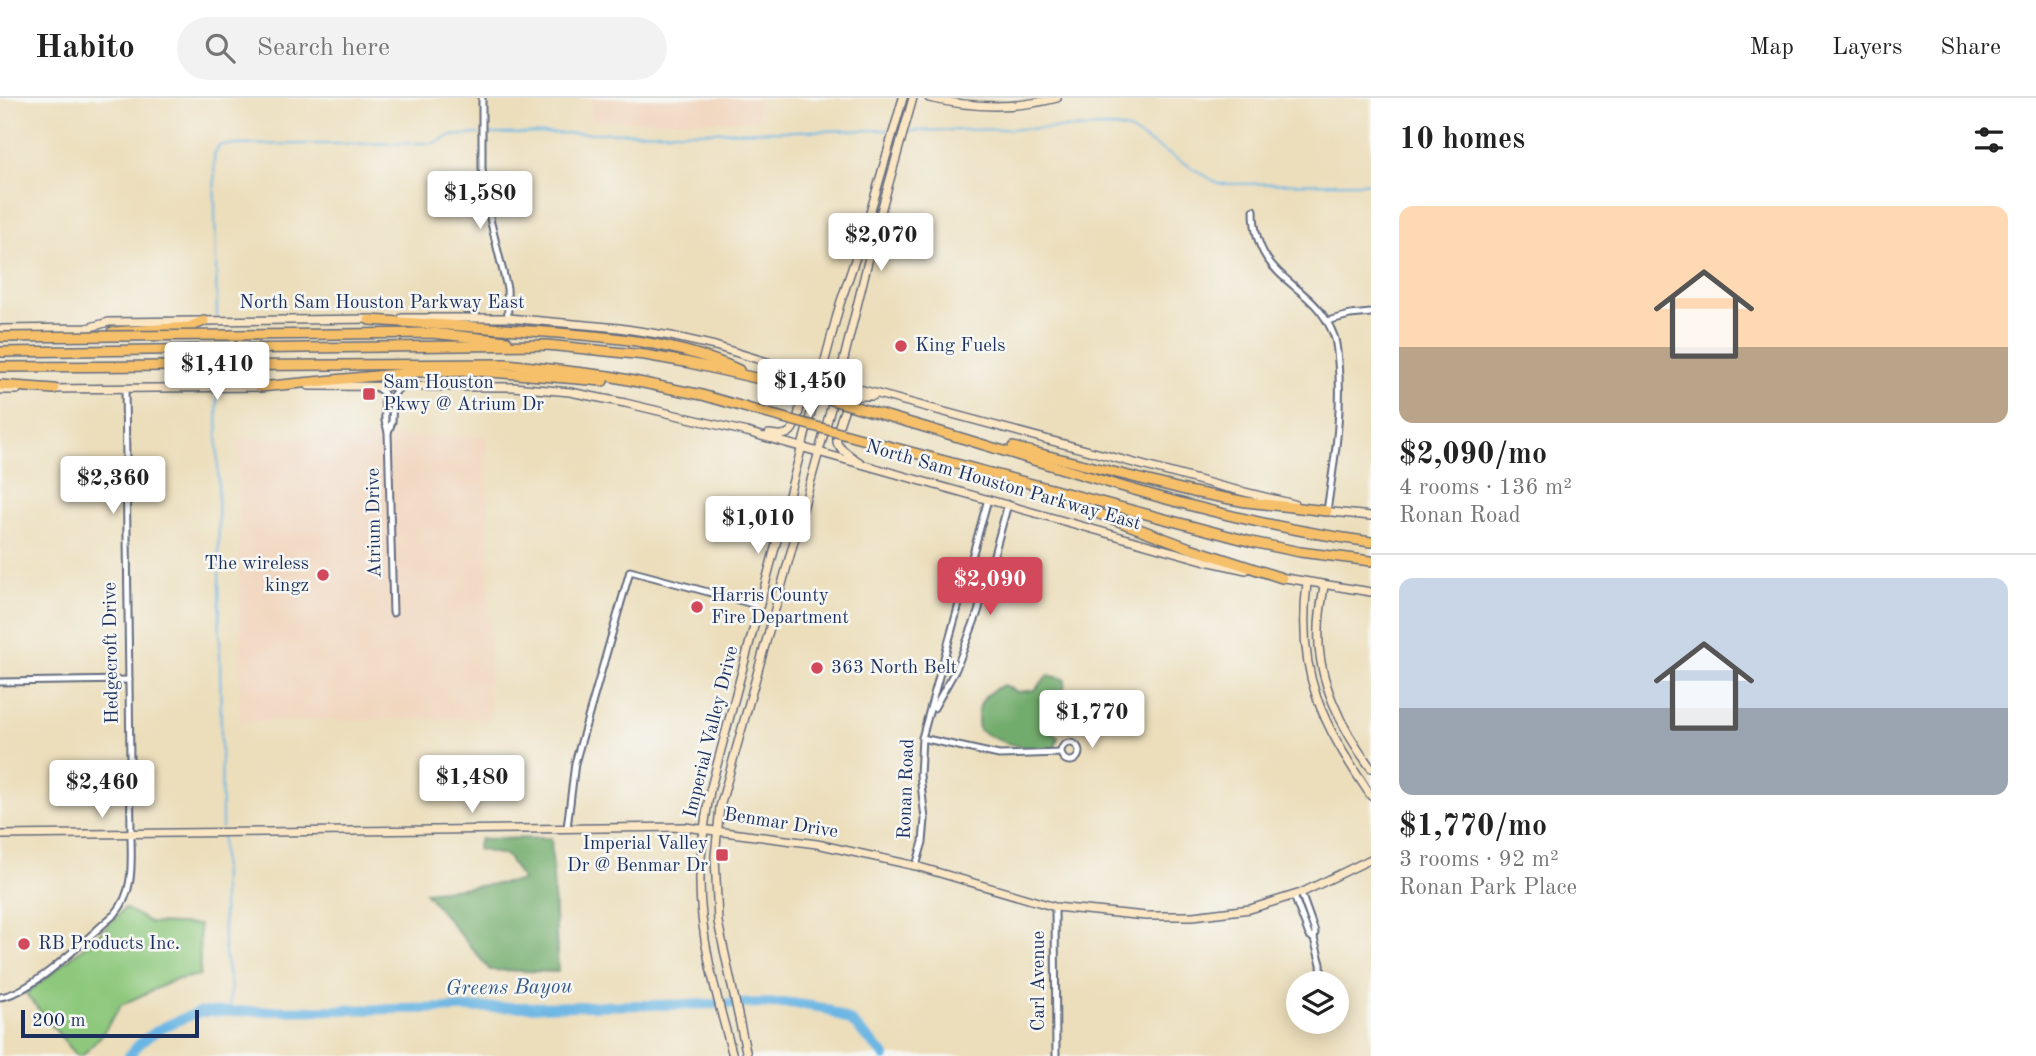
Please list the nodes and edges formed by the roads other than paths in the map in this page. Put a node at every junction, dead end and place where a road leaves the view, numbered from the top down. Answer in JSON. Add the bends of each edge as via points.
{"nodes":[{"id":1,"x":482,"y":98,"type":"edge"},
{"id":2,"x":903,"y":98,"type":"edge"},
{"id":3,"x":913,"y":98,"type":"edge"},
{"id":4,"x":929,"y":98,"type":"edge"},
{"id":5,"x":1057,"y":98,"type":"edge"},
{"id":6,"x":1254,"y":209,"type":"dead end"},
{"id":7,"x":855,"y":260,"type":"junction"},
{"id":8,"x":868,"y":264,"type":"junction"},
{"id":9,"x":1371,"y":313,"type":"edge"},
{"id":10,"x":508,"y":318,"type":"junction"},
{"id":11,"x":369,"y":320,"type":"junction"},
{"id":12,"x":204,"y":321,"type":"junction"},
{"id":13,"x":1327,"y":321,"type":"junction"},
{"id":14,"x":0,"y":329,"type":"edge"},
{"id":15,"x":0,"y":338,"type":"edge"},
{"id":16,"x":547,"y":345,"type":"junction"},
{"id":17,"x":0,"y":352,"type":"edge"},
{"id":18,"x":778,"y":365,"type":"junction"},
{"id":19,"x":0,"y":367,"type":"edge"},
{"id":20,"x":760,"y":379,"type":"junction"},
{"id":21,"x":822,"y":379,"type":"junction"},
{"id":22,"x":838,"y":383,"type":"junction"},
{"id":23,"x":373,"y":385,"type":"junction"},
{"id":24,"x":402,"y":385,"type":"junction"},
{"id":25,"x":656,"y":385,"type":"junction"},
{"id":26,"x":260,"y":387,"type":"junction"},
{"id":27,"x":0,"y":388,"type":"edge"},
{"id":28,"x":125,"y":388,"type":"junction"},
{"id":29,"x":54,"y":389,"type":"joint"},
{"id":30,"x":895,"y":398,"type":"junction"},
{"id":31,"x":388,"y":432,"type":"junction"},
{"id":32,"x":747,"y":432,"type":"junction"},
{"id":33,"x":952,"y":435,"type":"junction"},
{"id":34,"x":802,"y":447,"type":"junction"},
{"id":35,"x":819,"y":452,"type":"junction"},
{"id":36,"x":864,"y":465,"type":"junction"},
{"id":37,"x":1001,"y":477,"type":"junction"},
{"id":38,"x":988,"y":499,"type":"junction"},
{"id":39,"x":1008,"y":504,"type":"junction"},
{"id":40,"x":1327,"y":512,"type":"junction"},
{"id":41,"x":1371,"y":516,"type":"edge"},
{"id":42,"x":1371,"y":540,"type":"edge"},
{"id":43,"x":1371,"y":561,"type":"edge"},
{"id":44,"x":767,"y":578,"type":"junction"},
{"id":45,"x":1282,"y":578,"type":"junction"},
{"id":46,"x":781,"y":582,"type":"junction"},
{"id":47,"x":1307,"y":583,"type":"junction"},
{"id":48,"x":1324,"y":586,"type":"junction"},
{"id":49,"x":1371,"y":592,"type":"edge"},
{"id":50,"x":760,"y":606,"type":"junction"},
{"id":51,"x":393,"y":613,"type":"dead end"},
{"id":52,"x":951,"y":634,"type":"junction"},
{"id":53,"x":967,"y":640,"type":"junction"},
{"id":54,"x":1310,"y":675,"type":"junction"},
{"id":55,"x":1325,"y":677,"type":"junction"},
{"id":56,"x":129,"y":680,"type":"junction"},
{"id":57,"x":0,"y":682,"type":"edge"},
{"id":58,"x":930,"y":713,"type":"junction"},
{"id":59,"x":922,"y":738,"type":"junction"},
{"id":60,"x":1061,"y":753,"type":"dead end"},
{"id":61,"x":1363,"y":757,"type":"junction"},
{"id":62,"x":1350,"y":764,"type":"junction"},
{"id":63,"x":1371,"y":768,"type":"edge"},
{"id":64,"x":1371,"y":796,"type":"edge"},
{"id":65,"x":567,"y":828,"type":"junction"},
{"id":66,"x":704,"y":828,"type":"junction"},
{"id":67,"x":718,"y":830,"type":"junction"},
{"id":68,"x":131,"y":833,"type":"junction"},
{"id":69,"x":0,"y":835,"type":"edge"},
{"id":70,"x":1371,"y":859,"type":"edge"},
{"id":71,"x":916,"y":866,"type":"junction"},
{"id":72,"x":1298,"y":895,"type":"junction"},
{"id":73,"x":1055,"y":907,"type":"junction"},
{"id":74,"x":719,"y":928,"type":"junction"},
{"id":75,"x":705,"y":930,"type":"junction"},
{"id":76,"x":1321,"y":971,"type":"edge"},
{"id":77,"x":0,"y":997,"type":"edge"},
{"id":78,"x":733,"y":1056,"type":"edge"},
{"id":79,"x":747,"y":1056,"type":"edge"},
{"id":80,"x":1056,"y":1056,"type":"edge"}],
"edges":[{"from":1,"to":10,"type":"street","via":[[482,169],[507,288]]},
{"from":2,"to":7,"type":"main road","name":"Imperial Valley Drive"},
{"from":3,"to":8,"type":"main road","name":"Imperial Valley Drive"},
{"from":4,"to":5,"type":"main road","via":[[999,106]]},
{"from":6,"to":13,"type":"street","via":[[1258,240],[1268,262],[1319,308]]},
{"from":7,"to":8,"type":"main road"},
{"from":7,"to":21,"type":"main road","name":"Imperial Valley Drive"},
{"from":8,"to":22,"type":"main road","name":"Imperial Valley Drive"},
{"from":9,"to":13,"type":"street"},
{"from":10,"to":11,"type":"main road","name":"North Sam Houston Parkway East"},
{"from":10,"to":18,"type":"main road","name":"North Sam Houston Parkway East","via":[[658,334]]},
{"from":11,"to":12,"type":"main road","name":"North Sam Houston Parkway East"},
{"from":11,"to":20,"type":"highway","via":[[661,344],[720,361]]},
{"from":12,"to":14,"type":"main road","name":"North Sam Houston Parkway East"},
{"from":12,"to":15,"type":"highway","via":[[188,327]]},
{"from":13,"to":40,"type":"street","via":[[1335,338],[1339,374],[1336,453]]},
{"from":15,"to":16,"type":"highway","bridge":true,"via":[[431,333]]},
{"from":16,"to":17,"type":"highway","name":"North Sam Houston Parkway East"},
{"from":16,"to":20,"type":"highway","name":"North Sam Houston Parkway East","via":[[645,355]]},
{"from":18,"to":21,"type":"main road","name":"North Sam Houston Parkway East"},
{"from":18,"to":32,"type":"main road","via":[[802,383],[793,430],[780,435]]},
{"from":19,"to":25,"type":"highway","name":"North Sam Houston Parkway East","via":[[507,364]]},
{"from":20,"to":33,"type":"highway","name":"North Sam Houston Parkway East","bridge":true},
{"from":21,"to":22,"type":"main road","name":"North Sam Houston Parkway East"},
{"from":21,"to":34,"type":"main road","name":"Imperial Valley Drive"},
{"from":22,"to":30,"type":"main road","name":"North Sam Houston Parkway East"},
{"from":22,"to":35,"type":"main road","name":"Imperial Valley Drive"},
{"from":23,"to":24,"type":"main road","name":"North Sam Houston Parkway East"},
{"from":23,"to":26,"type":"main road","name":"North Sam Houston Parkway East"},
{"from":23,"to":31,"type":"street","name":"Atrium Drive","via":[[384,393]]},
{"from":24,"to":31,"type":"street","name":"Atrium Drive","via":[[393,396],[393,422]]},
{"from":24,"to":32,"type":"main road","name":"North Sam Houston Parkway East","via":[[570,392]]},
{"from":25,"to":26,"type":"highway","via":[[480,371]]},
{"from":25,"to":37,"type":"highway","name":"North Sam Houston Parkway East","bridge":true},
{"from":26,"to":28,"type":"main road","name":"North Sam Houston Parkway East"},
{"from":27,"to":29,"type":"highway"},
{"from":28,"to":29,"type":"main road","name":"North Sam Houston Parkway East"},
{"from":28,"to":56,"type":"street","name":"Hedgecroft Drive"},
{"from":30,"to":36,"type":"main road","via":[[859,395],[846,402],[836,440]]},
{"from":30,"to":40,"type":"main road","name":"North Sam Houston Parkway East"},
{"from":31,"to":51,"type":"street","name":"Atrium Drive"},
{"from":32,"to":34,"type":"main road","name":"North Sam Houston Parkway East"},
{"from":33,"to":40,"type":"highway","via":[[1193,492]]},
{"from":33,"to":42,"type":"highway","name":"North Sam Houston Parkway East","via":[[1121,487],[1258,522]]},
{"from":34,"to":35,"type":"main road","name":"North Sam Houston Parkway East"},
{"from":34,"to":44,"type":"main road","name":"Imperial Valley Drive"},
{"from":35,"to":36,"type":"main road","name":"North Sam Houston Parkway East"},
{"from":35,"to":46,"type":"main road","name":"Imperial Valley Drive"},
{"from":36,"to":38,"type":"main road","name":"North Sam Houston Parkway East"},
{"from":37,"to":43,"type":"highway","name":"North Sam Houston Parkway East","via":[[1252,542]]},
{"from":37,"to":45,"type":"highway"},
{"from":38,"to":39,"type":"main road","name":"North Sam Houston Parkway East"},
{"from":38,"to":52,"type":"street","name":"Ronan Road"},
{"from":39,"to":45,"type":"main road","name":"North Sam Houston Parkway East"},
{"from":39,"to":53,"type":"street","name":"Ronan Road"},
{"from":40,"to":41,"type":"main road","name":"North Sam Houston Parkway East"},
{"from":44,"to":46,"type":"main road"},
{"from":44,"to":50,"type":"main road","name":"Imperial Valley Drive"},
{"from":45,"to":47,"type":"main road","name":"North Sam Houston Parkway East"},
{"from":46,"to":67,"type":"main road","name":"Imperial Valley Drive","via":[[730,764]]},
{"from":47,"to":48,"type":"main road","name":"North Sam Houston Parkway East"},
{"from":47,"to":54,"type":"main road","via":[[1303,636]]},
{"from":48,"to":49,"type":"main road","name":"North Sam Houston Parkway East"},
{"from":48,"to":55,"type":"main road","via":[[1318,631]]},
{"from":50,"to":65,"type":"street","via":[[630,571],[575,763]]},
{"from":50,"to":66,"type":"main road","name":"Imperial Valley Drive","via":[[717,760]]},
{"from":52,"to":53,"type":"street"},
{"from":52,"to":58,"type":"street","name":"Ronan Road"},
{"from":53,"to":58,"type":"street","name":"Ronan Road"},
{"from":54,"to":55,"type":"main road"},
{"from":54,"to":62,"type":"main road","via":[[1327,726]]},
{"from":55,"to":61,"type":"main road"},
{"from":56,"to":57,"type":"street"},
{"from":56,"to":68,"type":"street","name":"Hedgecroft Drive"},
{"from":58,"to":59,"type":"street","name":"Ronan Road"},
{"from":59,"to":60,"type":"street","via":[[999,755]]},
{"from":59,"to":71,"type":"street","name":"Ronan Road","via":[[925,819]]},
{"from":61,"to":62,"type":"main road"},
{"from":61,"to":63,"type":"main road"},
{"from":62,"to":64,"type":"main road"},
{"from":65,"to":66,"type":"main road","name":"Benmar Drive"},
{"from":65,"to":68,"type":"main road","name":"Benmar Drive"},
{"from":66,"to":67,"type":"main road","name":"Benmar Drive"},
{"from":66,"to":75,"type":"main road","name":"Imperial Valley Drive","via":[[700,877]]},
{"from":67,"to":71,"type":"main road","name":"Benmar Drive","via":[[817,844]]},
{"from":67,"to":74,"type":"main road","name":"Imperial Valley Drive","via":[[715,885]]},
{"from":68,"to":69,"type":"main road","name":"Benmar Drive"},
{"from":68,"to":77,"type":"street","name":"Hedgecroft Drive","via":[[131,876],[119,909],[35,981],[18,993]]},
{"from":70,"to":72,"type":"main road","name":"Benmar Drive"},
{"from":71,"to":73,"type":"main road","name":"Benmar Drive"},
{"from":72,"to":73,"type":"main road","name":"Benmar Drive","via":[[1250,909],[1193,916]]},
{"from":72,"to":76,"type":"street","via":[[1315,932]]},
{"from":73,"to":80,"type":"street","name":"Carl Avenue"},
{"from":74,"to":75,"type":"main road"},
{"from":74,"to":79,"type":"main road","name":"Imperial Valley Drive"},
{"from":75,"to":78,"type":"main road","name":"Imperial Valley Drive"}]}
